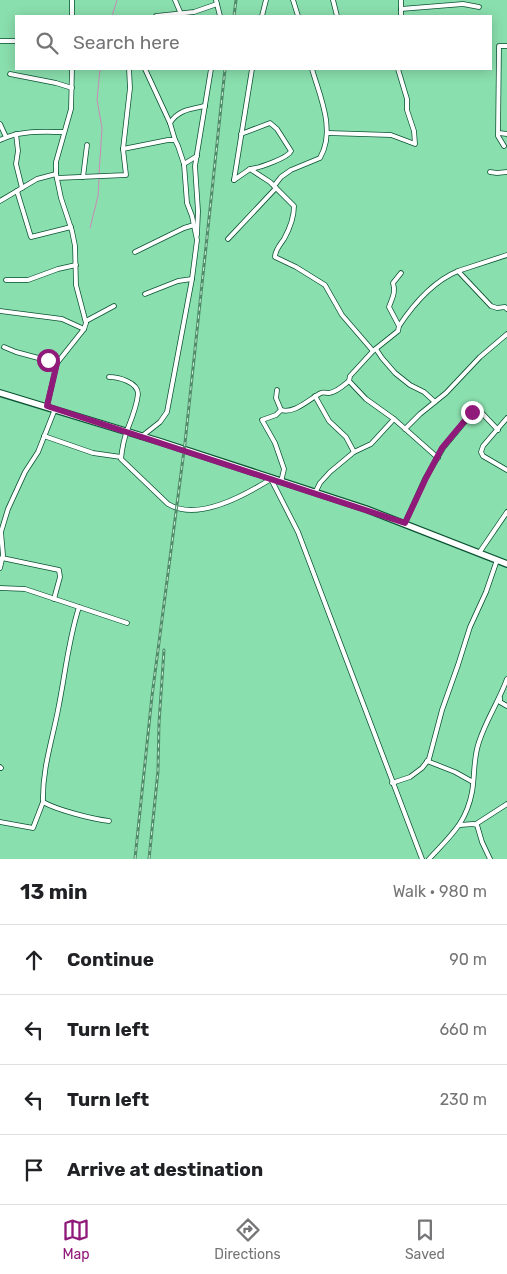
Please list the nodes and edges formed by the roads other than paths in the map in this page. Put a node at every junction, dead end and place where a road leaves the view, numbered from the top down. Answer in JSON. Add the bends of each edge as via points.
{"nodes":[{"id":1,"x":72,"y":0,"type":"edge"},
{"id":2,"x":175,"y":0,"type":"edge"},
{"id":3,"x":266,"y":0,"type":"edge"},
{"id":4,"x":289,"y":0,"type":"edge"},
{"id":5,"x":333,"y":0,"type":"edge"},
{"id":6,"x":401,"y":0,"type":"edge"},
{"id":7,"x":216,"y":2,"type":"edge"},
{"id":8,"x":293,"y":2,"type":"edge"},
{"id":9,"x":479,"y":7,"type":"dead end"},
{"id":10,"x":402,"y":8,"type":"junction"},
{"id":11,"x":180,"y":14,"type":"junction"},
{"id":12,"x":72,"y":15,"type":"edge"},
{"id":13,"x":168,"y":15,"type":"edge"},
{"id":14,"x":220,"y":15,"type":"edge"},
{"id":15,"x":262,"y":15,"type":"edge"},
{"id":16,"x":298,"y":15,"type":"edge"},
{"id":17,"x":338,"y":15,"type":"edge"},
{"id":18,"x":401,"y":15,"type":"edge"},
{"id":19,"x":0,"y":41,"type":"edge"},
{"id":20,"x":15,"y":41,"type":"edge"},
{"id":21,"x":507,"y":46,"type":"edge"},
{"id":22,"x":72,"y":70,"type":"edge"},
{"id":23,"x":129,"y":70,"type":"edge"},
{"id":24,"x":145,"y":70,"type":"edge"},
{"id":25,"x":211,"y":70,"type":"edge"},
{"id":26,"x":252,"y":70,"type":"edge"},
{"id":27,"x":312,"y":70,"type":"edge"},
{"id":28,"x":398,"y":70,"type":"edge"},
{"id":29,"x":10,"y":74,"type":"dead end"},
{"id":30,"x":72,"y":88,"type":"junction"},
{"id":31,"x":204,"y":106,"type":"junction"},
{"id":32,"x":170,"y":123,"type":"junction"},
{"id":33,"x":0,"y":124,"type":"edge"},
{"id":34,"x":64,"y":132,"type":"junction"},
{"id":35,"x":498,"y":132,"type":"junction"},
{"id":36,"x":328,"y":133,"type":"junction"},
{"id":37,"x":16,"y":134,"type":"junction"},
{"id":38,"x":241,"y":134,"type":"junction"},
{"id":39,"x":507,"y":134,"type":"edge"},
{"id":40,"x":6,"y":137,"type":"junction"},
{"id":41,"x":0,"y":140,"type":"edge"},
{"id":42,"x":175,"y":140,"type":"junction"},
{"id":43,"x":87,"y":145,"type":"dead end"},
{"id":44,"x":504,"y":146,"type":"dead end"},
{"id":45,"x":123,"y":149,"type":"junction"},
{"id":46,"x":197,"y":156,"type":"junction"},
{"id":47,"x":184,"y":164,"type":"junction"},
{"id":48,"x":250,"y":169,"type":"junction"},
{"id":49,"x":490,"y":172,"type":"dead end"},
{"id":50,"x":507,"y":172,"type":"edge"},
{"id":51,"x":56,"y":176,"type":"junction"},
{"id":52,"x":83,"y":177,"type":"junction"},
{"id":53,"x":275,"y":187,"type":"junction"},
{"id":54,"x":22,"y":188,"type":"junction"},
{"id":55,"x":17,"y":191,"type":"junction"},
{"id":56,"x":0,"y":201,"type":"edge"},
{"id":57,"x":194,"y":225,"type":"junction"},
{"id":58,"x":71,"y":227,"type":"junction"},
{"id":59,"x":228,"y":239,"type":"dead end"},
{"id":60,"x":197,"y":240,"type":"junction"},
{"id":61,"x":135,"y":252,"type":"dead end"},
{"id":62,"x":507,"y":255,"type":"edge"},
{"id":63,"x":76,"y":265,"type":"junction"},
{"id":64,"x":458,"y":271,"type":"junction"},
{"id":65,"x":401,"y":273,"type":"dead end"},
{"id":66,"x":192,"y":278,"type":"junction"},
{"id":67,"x":6,"y":280,"type":"dead end"},
{"id":68,"x":145,"y":294,"type":"dead end"},
{"id":69,"x":114,"y":306,"type":"dead end"},
{"id":70,"x":507,"y":309,"type":"edge"},
{"id":71,"x":0,"y":312,"type":"edge"},
{"id":72,"x":86,"y":321,"type":"junction"},
{"id":73,"x":399,"y":326,"type":"junction"},
{"id":74,"x":84,"y":329,"type":"junction"},
{"id":75,"x":507,"y":334,"type":"edge"},
{"id":76,"x":4,"y":347,"type":"dead end"},
{"id":77,"x":374,"y":350,"type":"junction"},
{"id":78,"x":57,"y":363,"type":"junction"},
{"id":79,"x":109,"y":377,"type":"dead end"},
{"id":80,"x":349,"y":381,"type":"junction"},
{"id":81,"x":277,"y":390,"type":"dead end"},
{"id":82,"x":0,"y":393,"type":"edge"},
{"id":83,"x":315,"y":396,"type":"junction"},
{"id":84,"x":435,"y":402,"type":"junction"},
{"id":85,"x":47,"y":406,"type":"junction"},
{"id":86,"x":55,"y":409,"type":"junction"},
{"id":87,"x":281,"y":410,"type":"junction"},
{"id":88,"x":507,"y":418,"type":"edge"},
{"id":89,"x":394,"y":419,"type":"junction"},
{"id":90,"x":406,"y":429,"type":"junction"},
{"id":91,"x":498,"y":430,"type":"junction"},
{"id":92,"x":127,"y":432,"type":"junction"},
{"id":93,"x":44,"y":436,"type":"junction"},
{"id":94,"x":142,"y":436,"type":"junction"},
{"id":95,"x":354,"y":452,"type":"junction"},
{"id":96,"x":121,"y":458,"type":"junction"},
{"id":97,"x":438,"y":458,"type":"junction"},
{"id":98,"x":507,"y":470,"type":"edge"},
{"id":99,"x":271,"y":479,"type":"junction"},
{"id":100,"x":281,"y":482,"type":"junction"},
{"id":101,"x":315,"y":493,"type":"junction"},
{"id":102,"x":507,"y":512,"type":"edge"},
{"id":103,"x":405,"y":523,"type":"junction"},
{"id":104,"x":479,"y":553,"type":"junction"},
{"id":105,"x":2,"y":558,"type":"junction"},
{"id":106,"x":497,"y":560,"type":"junction"},
{"id":107,"x":507,"y":564,"type":"edge"},
{"id":108,"x":0,"y":568,"type":"edge"},
{"id":109,"x":0,"y":588,"type":"edge"},
{"id":110,"x":54,"y":599,"type":"junction"},
{"id":111,"x":79,"y":607,"type":"junction"},
{"id":112,"x":127,"y":623,"type":"dead end"},
{"id":113,"x":507,"y":679,"type":"edge"},
{"id":114,"x":500,"y":698,"type":"junction"},
{"id":115,"x":507,"y":706,"type":"edge"},
{"id":116,"x":428,"y":761,"type":"junction"},
{"id":117,"x":473,"y":782,"type":"junction"},
{"id":118,"x":392,"y":783,"type":"junction"},
{"id":119,"x":43,"y":802,"type":"junction"},
{"id":120,"x":507,"y":804,"type":"edge"},
{"id":121,"x":109,"y":821,"type":"dead end"},
{"id":122,"x":0,"y":822,"type":"edge"},
{"id":123,"x":476,"y":824,"type":"junction"},
{"id":124,"x":460,"y":825,"type":"junction"},
{"id":125,"x":422,"y":859,"type":"edge"},
{"id":126,"x":429,"y":859,"type":"edge"},
{"id":127,"x":490,"y":859,"type":"edge"}],
"edges":[{"from":1,"to":12,"type":"street"},
{"from":2,"to":11,"type":"street"},
{"from":3,"to":15,"type":"street"},
{"from":4,"to":8,"type":"street"},
{"from":5,"to":17,"type":"street"},
{"from":6,"to":10,"type":"street"},
{"from":7,"to":11,"type":"street","via":[[194,12]]},
{"from":7,"to":14,"type":"street"},
{"from":8,"to":16,"type":"street"},
{"from":9,"to":10,"type":"street","via":[[463,4]]},
{"from":10,"to":18,"type":"street"},
{"from":11,"to":13,"type":"street"},
{"from":19,"to":20,"type":"street"},
{"from":21,"to":35,"type":"street","via":[[499,46]]},
{"from":22,"to":30,"type":"street"},
{"from":23,"to":45,"type":"street"},
{"from":24,"to":32,"type":"street"},
{"from":25,"to":31,"type":"street"},
{"from":26,"to":38,"type":"street"},
{"from":27,"to":36,"type":"street"},
{"from":28,"to":36,"type":"street","via":[[415,144],[391,135]]},
{"from":29,"to":30,"type":"street"},
{"from":30,"to":34,"type":"street","via":[[71,108]]},
{"from":31,"to":32,"type":"street","via":[[183,111]]},
{"from":31,"to":46,"type":"street"},
{"from":32,"to":42,"type":"street"},
{"from":33,"to":40,"type":"street"},
{"from":34,"to":37,"type":"street"},
{"from":34,"to":51,"type":"street","via":[[56,162]]},
{"from":35,"to":39,"type":"street"},
{"from":35,"to":44,"type":"street"},
{"from":36,"to":53,"type":"street","via":[[320,158],[291,170]]},
{"from":37,"to":40,"type":"street"},
{"from":37,"to":54,"type":"street","via":[[16,164]]},
{"from":38,"to":48,"type":"street","via":[[234,180]]},
{"from":38,"to":48,"type":"street","via":[[270,123],[291,151],[288,156]]},
{"from":40,"to":41,"type":"street"},
{"from":42,"to":45,"type":"street","via":[[160,140]]},
{"from":42,"to":47,"type":"street"},
{"from":43,"to":52,"type":"street"},
{"from":45,"to":52,"type":"street","via":[[126,174]]},
{"from":46,"to":47,"type":"street"},
{"from":46,"to":60,"type":"street"},
{"from":47,"to":57,"type":"street"},
{"from":48,"to":53,"type":"street"},
{"from":49,"to":50,"type":"street"},
{"from":51,"to":52,"type":"street"},
{"from":51,"to":54,"type":"street","via":[[37,179]]},
{"from":51,"to":58,"type":"street"},
{"from":53,"to":59,"type":"street"},
{"from":53,"to":77,"type":"street","via":[[294,206],[294,210],[275,257],[326,285],[342,315]]},
{"from":54,"to":55,"type":"street"},
{"from":55,"to":56,"type":"street"},
{"from":55,"to":58,"type":"street","via":[[31,237]]},
{"from":57,"to":60,"type":"street"},
{"from":57,"to":61,"type":"street"},
{"from":58,"to":63,"type":"street"},
{"from":60,"to":66,"type":"street"},
{"from":62,"to":64,"type":"street"},
{"from":63,"to":67,"type":"street","via":[[58,268],[28,280]]},
{"from":63,"to":72,"type":"street","via":[[76,285]]},
{"from":64,"to":70,"type":"street","via":[[491,306]]},
{"from":64,"to":73,"type":"street","via":[[435,286]]},
{"from":65,"to":73,"type":"street","via":[[393,283],[394,296],[389,307]]},
{"from":66,"to":68,"type":"street"},
{"from":66,"to":94,"type":"street","via":[[167,412]]},
{"from":69,"to":72,"type":"street"},
{"from":71,"to":74,"type":"street","via":[[62,319]]},
{"from":72,"to":74,"type":"street"},
{"from":73,"to":77,"type":"street","via":[[398,331]]},
{"from":74,"to":78,"type":"street"},
{"from":75,"to":84,"type":"street"},
{"from":76,"to":78,"type":"street"},
{"from":77,"to":80,"type":"street"},
{"from":77,"to":84,"type":"street","via":[[395,373]]},
{"from":78,"to":85,"type":"street"},
{"from":79,"to":92,"type":"street","via":[[132,384],[138,392],[134,416]]},
{"from":80,"to":83,"type":"street","via":[[333,391]]},
{"from":80,"to":89,"type":"street"},
{"from":81,"to":87,"type":"street","via":[[276,398]]},
{"from":82,"to":85,"type":"main road"},
{"from":83,"to":87,"type":"street","via":[[295,409]]},
{"from":83,"to":95,"type":"street"},
{"from":84,"to":90,"type":"street"},
{"from":85,"to":86,"type":"main road"},
{"from":86,"to":92,"type":"main road"},
{"from":86,"to":93,"type":"street"},
{"from":87,"to":100,"type":"street","via":[[276,416],[262,420],[284,469]]},
{"from":88,"to":91,"type":"street"},
{"from":89,"to":90,"type":"street"},
{"from":89,"to":95,"type":"street","via":[[371,444]]},
{"from":90,"to":97,"type":"street"},
{"from":91,"to":97,"type":"street","via":[[475,410],[450,438]]},
{"from":91,"to":98,"type":"street","via":[[480,452]]},
{"from":92,"to":94,"type":"main road"},
{"from":92,"to":96,"type":"street"},
{"from":93,"to":96,"type":"street","via":[[85,451]]},
{"from":93,"to":105,"type":"street","via":[[3,524]]},
{"from":94,"to":99,"type":"main road"},
{"from":95,"to":101,"type":"street","via":[[320,482]]},
{"from":96,"to":99,"type":"street","via":[[168,504],[185,511],[214,506],[250,492]]},
{"from":97,"to":103,"type":"street"},
{"from":99,"to":100,"type":"main road"},
{"from":99,"to":118,"type":"street","via":[[298,532]]},
{"from":100,"to":101,"type":"main road"},
{"from":101,"to":103,"type":"main road"},
{"from":102,"to":104,"type":"street"},
{"from":103,"to":104,"type":"main road"},
{"from":104,"to":106,"type":"main road"},
{"from":105,"to":108,"type":"street"},
{"from":105,"to":110,"type":"street","via":[[59,570]]},
{"from":106,"to":107,"type":"main road"},
{"from":106,"to":116,"type":"street","via":[[470,627]]},
{"from":109,"to":110,"type":"street","via":[[25,589]]},
{"from":110,"to":111,"type":"street"},
{"from":111,"to":112,"type":"street"},
{"from":111,"to":119,"type":"street","via":[[42,780]]},
{"from":113,"to":114,"type":"street"},
{"from":114,"to":115,"type":"street"},
{"from":114,"to":117,"type":"street","via":[[478,745]]},
{"from":116,"to":117,"type":"street"},
{"from":116,"to":118,"type":"street","via":[[410,777]]},
{"from":117,"to":124,"type":"street"},
{"from":118,"to":125,"type":"street"},
{"from":119,"to":121,"type":"street","via":[[89,818]]},
{"from":119,"to":122,"type":"street","via":[[33,828]]},
{"from":120,"to":123,"type":"street"},
{"from":123,"to":124,"type":"street"},
{"from":123,"to":127,"type":"street"},
{"from":124,"to":126,"type":"street"}]}
